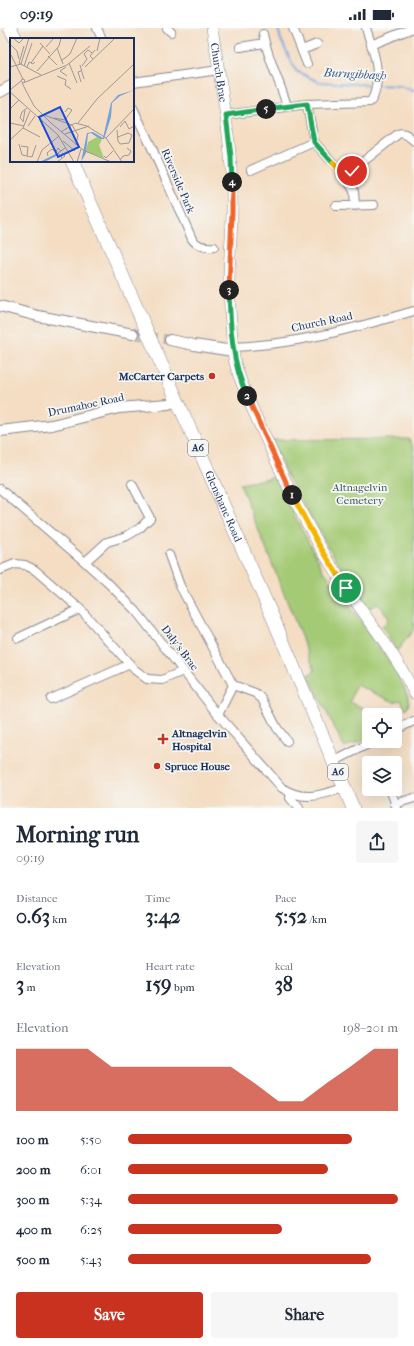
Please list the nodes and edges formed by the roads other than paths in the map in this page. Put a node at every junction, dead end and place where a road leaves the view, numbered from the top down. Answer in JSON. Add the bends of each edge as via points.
{"nodes":[{"id":1,"x":10,"y":28,"type":"edge"},
{"id":2,"x":97,"y":28,"type":"edge"},
{"id":3,"x":212,"y":28,"type":"edge"},
{"id":4,"x":293,"y":28,"type":"edge"},
{"id":5,"x":366,"y":28,"type":"edge"},
{"id":6,"x":413,"y":28,"type":"edge"},
{"id":7,"x":263,"y":34,"type":"dead end"},
{"id":8,"x":15,"y":38,"type":"edge"},
{"id":9,"x":102,"y":38,"type":"edge"},
{"id":10,"x":265,"y":43,"type":"junction"},
{"id":11,"x":317,"y":44,"type":"dead end"},
{"id":12,"x":371,"y":45,"type":"junction"},
{"id":13,"x":240,"y":46,"type":"dead end"},
{"id":14,"x":302,"y":50,"type":"junction"},
{"id":15,"x":307,"y":64,"type":"dead end"},
{"id":16,"x":219,"y":70,"type":"junction"},
{"id":17,"x":134,"y":82,"type":"edge"},
{"id":18,"x":10,"y":87,"type":"edge"},
{"id":19,"x":0,"y":92,"type":"edge"},
{"id":20,"x":307,"y":104,"type":"junction"},
{"id":21,"x":287,"y":106,"type":"junction"},
{"id":22,"x":134,"y":110,"type":"edge"},
{"id":23,"x":226,"y":115,"type":"junction"},
{"id":24,"x":414,"y":141,"type":"edge"},
{"id":25,"x":314,"y":142,"type":"junction"},
{"id":26,"x":72,"y":162,"type":"edge"},
{"id":27,"x":252,"y":170,"type":"dead end"},
{"id":28,"x":345,"y":176,"type":"junction"},
{"id":29,"x":374,"y":205,"type":"dead end"},
{"id":30,"x":336,"y":206,"type":"dead end"},
{"id":31,"x":355,"y":206,"type":"junction"},
{"id":32,"x":214,"y":247,"type":"dead end"},
{"id":33,"x":0,"y":306,"type":"edge"},
{"id":34,"x":414,"y":311,"type":"edge"},
{"id":35,"x":133,"y":334,"type":"tunnel mouth"},
{"id":36,"x":170,"y":340,"type":"tunnel mouth"},
{"id":37,"x":233,"y":349,"type":"junction"},
{"id":38,"x":177,"y":401,"type":"junction"},
{"id":39,"x":0,"y":431,"type":"edge"},
{"id":40,"x":132,"y":484,"type":"dead end"},
{"id":41,"x":0,"y":489,"type":"edge"},
{"id":42,"x":169,"y":555,"type":"dead end"},
{"id":43,"x":85,"y":562,"type":"junction"},
{"id":44,"x":0,"y":570,"type":"edge"},
{"id":45,"x":80,"y":609,"type":"junction"},
{"id":46,"x":18,"y":638,"type":"dead end"},
{"id":47,"x":130,"y":664,"type":"junction"},
{"id":48,"x":183,"y":671,"type":"junction"},
{"id":49,"x":233,"y":685,"type":"junction"},
{"id":50,"x":414,"y":693,"type":"edge"},
{"id":51,"x":52,"y":699,"type":"dead end"},
{"id":52,"x":218,"y":715,"type":"junction"},
{"id":53,"x":414,"y":721,"type":"edge"},
{"id":54,"x":402,"y":727,"type":"edge"},
{"id":55,"x":287,"y":741,"type":"dead end"},
{"id":56,"x":362,"y":747,"type":"edge"},
{"id":57,"x":333,"y":762,"type":"junction"},
{"id":58,"x":344,"y":788,"type":"junction"},
{"id":59,"x":291,"y":794,"type":"junction"},
{"id":60,"x":392,"y":796,"type":"edge"},
{"id":61,"x":414,"y":798,"type":"edge"},
{"id":62,"x":396,"y":806,"type":"edge"},
{"id":63,"x":299,"y":808,"type":"edge"},
{"id":64,"x":353,"y":808,"type":"edge"}],
"edges":[{"from":1,"to":8,"type":"highway"},
{"from":2,"to":9,"type":"street"},
{"from":3,"to":16,"type":"main road","name":"Church Brae"},
{"from":4,"to":14,"type":"street"},
{"from":5,"to":12,"type":"street"},
{"from":6,"to":12,"type":"street"},
{"from":7,"to":10,"type":"street"},
{"from":10,"to":13,"type":"street"},
{"from":10,"to":21,"type":"street"},
{"from":11,"to":14,"type":"street"},
{"from":12,"to":20,"type":"street","via":[[377,63],[378,77],[370,102]]},
{"from":14,"to":15,"type":"street"},
{"from":16,"to":17,"type":"street"},
{"from":16,"to":23,"type":"main road","name":"Church Brae"},
{"from":18,"to":19,"type":"street"},
{"from":20,"to":21,"type":"street"},
{"from":20,"to":25,"type":"street"},
{"from":21,"to":23,"type":"street"},
{"from":22,"to":32,"type":"street","name":"Riverside Park","via":[[192,239],[195,244]]},
{"from":23,"to":37,"type":"main road","name":"Church Brae","via":[[231,157],[229,283]]},
{"from":24,"to":28,"type":"street","via":[[408,135],[398,134]]},
{"from":25,"to":27,"type":"street"},
{"from":25,"to":28,"type":"street"},
{"from":26,"to":38,"type":"highway","name":"Glenshane Road","number":"A6"},
{"from":28,"to":31,"type":"street","via":[[354,191]]},
{"from":29,"to":31,"type":"street"},
{"from":30,"to":31,"type":"street"},
{"from":33,"to":35,"type":"street"},
{"from":34,"to":37,"type":"street","name":"Church Road","via":[[343,331]]},
{"from":36,"to":37,"type":"street","name":"Church Road"},
{"from":37,"to":50,"type":"main road","name":"Church Brae","via":[[245,393],[299,509],[346,588],[386,642]]},
{"from":38,"to":39,"type":"street","name":"Drumahoe Road","via":[[119,408],[52,425]]},
{"from":38,"to":57,"type":"highway","name":"Glenshane Road","number":"A6","via":[[273,618]]},
{"from":40,"to":43,"type":"street","via":[[150,518],[127,536],[107,542]]},
{"from":41,"to":43,"type":"street","name":"Daly's Brae"},
{"from":42,"to":49,"type":"street","via":[[180,586]]},
{"from":43,"to":48,"type":"street","name":"Daly's Brae","via":[[136,611]]},
{"from":44,"to":45,"type":"street","via":[[15,564],[25,565],[35,570]]},
{"from":45,"to":46,"type":"street"},
{"from":45,"to":47,"type":"street"},
{"from":47,"to":48,"type":"street","via":[[147,680],[162,680]]},
{"from":47,"to":51,"type":"street"},
{"from":48,"to":52,"type":"street","name":"Daly's Brae"},
{"from":49,"to":52,"type":"street"},
{"from":49,"to":55,"type":"street","via":[[262,699]]},
{"from":52,"to":59,"type":"street","name":"Daly's Brae","via":[[274,781]]},
{"from":53,"to":54,"type":"street"},
{"from":56,"to":57,"type":"street"},
{"from":57,"to":58,"type":"highway","name":"Glenshane Road","number":"A6"},
{"from":58,"to":59,"type":"street","name":"Daly's Brae","via":[[314,797]]},
{"from":58,"to":64,"type":"highway","name":"Glenshane Road","number":"A6"},
{"from":59,"to":63,"type":"street","via":[[290,798]]},
{"from":60,"to":62,"type":"street"},
{"from":61,"to":62,"type":"street"}]}
